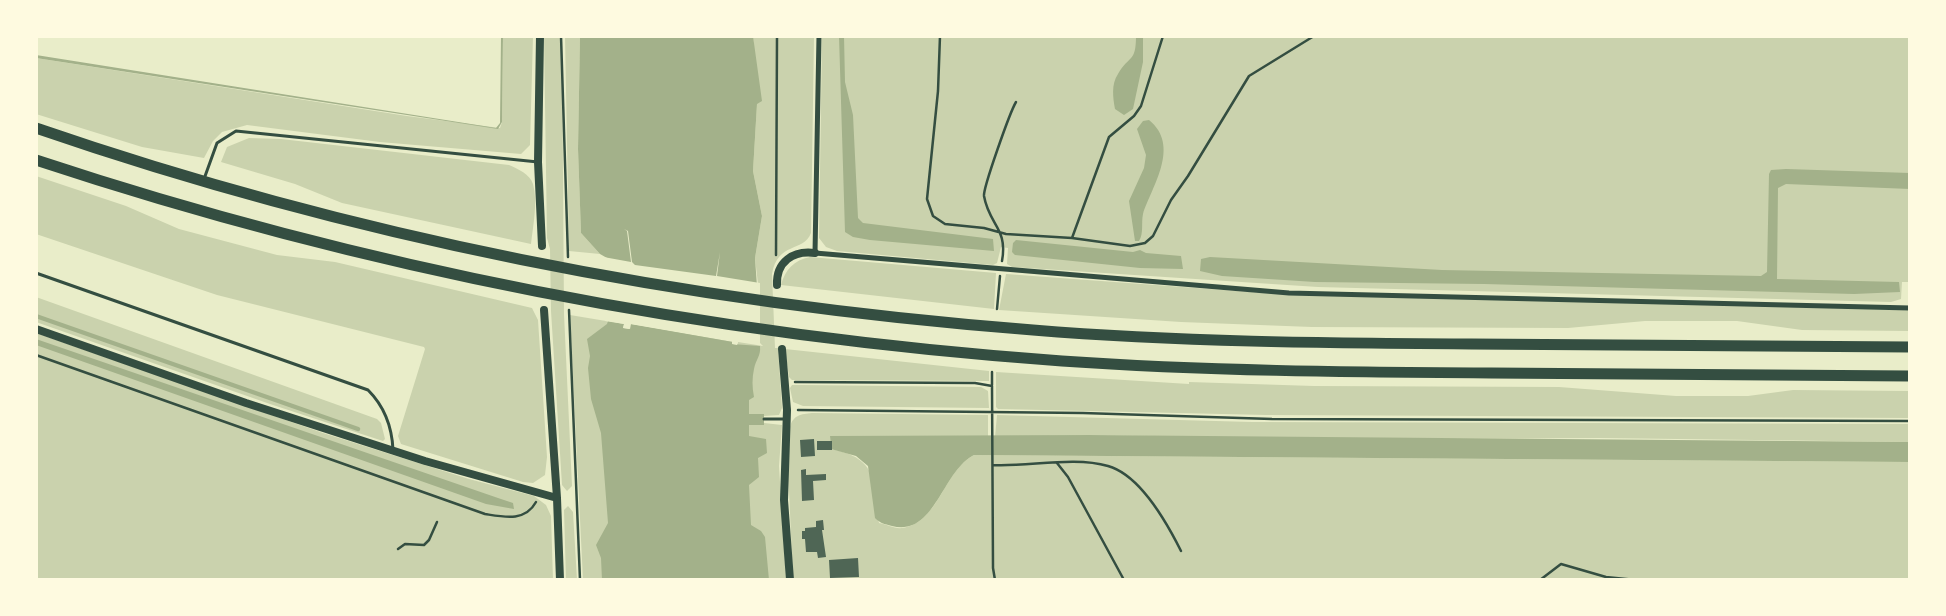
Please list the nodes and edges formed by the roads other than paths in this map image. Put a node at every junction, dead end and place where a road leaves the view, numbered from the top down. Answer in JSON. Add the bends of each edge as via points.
{"nodes":[{"id":1,"x":540,"y":36,"type":"edge"},
{"id":2,"x":818,"y":36,"type":"edge"},
{"id":3,"x":36,"y":128,"type":"edge"},
{"id":4,"x":36,"y":160,"type":"edge"},
{"id":5,"x":538,"y":162,"type":"junction"},
{"id":6,"x":203,"y":180,"type":"junction"},
{"id":7,"x":542,"y":246,"type":"dead end"},
{"id":8,"x":815,"y":253,"type":"junction"},
{"id":9,"x":36,"y":273,"type":"edge"},
{"id":10,"x":777,"y":285,"type":"dead end"},
{"id":11,"x":1910,"y":308,"type":"edge"},
{"id":12,"x":544,"y":310,"type":"dead end"},
{"id":13,"x":36,"y":329,"type":"edge"},
{"id":14,"x":1910,"y":347,"type":"edge"},
{"id":15,"x":782,"y":349,"type":"dead end"},
{"id":16,"x":1910,"y":376,"type":"edge"},
{"id":17,"x":787,"y":415,"type":"junction"},
{"id":18,"x":764,"y":420,"type":"dead end"},
{"id":19,"x":393,"y":451,"type":"junction"},
{"id":20,"x":557,"y":498,"type":"junction"},
{"id":21,"x":560,"y":580,"type":"edge"},
{"id":22,"x":790,"y":580,"type":"edge"}],
"edges":[{"from":1,"to":5,"type":"street"},
{"from":2,"to":8,"type":"street"},
{"from":3,"to":6,"type":"highway","via":[[98,150]]},
{"from":4,"to":16,"type":"highway","via":[[298,238],[509,287],[618,307],[962,353],[1187,367],[1355,372]]},
{"from":5,"to":6,"type":"lane","via":[[236,131],[217,143]]},
{"from":5,"to":7,"type":"street"},
{"from":6,"to":14,"type":"highway","via":[[383,229],[626,280],[856,312],[1034,330],[1346,343]]},
{"from":8,"to":10,"type":"street","via":[[792,255],[779,268]]},
{"from":8,"to":11,"type":"street","via":[[1289,293]]},
{"from":9,"to":19,"type":"lane","via":[[368,390],[381,403],[391,429]]},
{"from":12,"to":20,"type":"street"},
{"from":13,"to":19,"type":"street"},
{"from":15,"to":17,"type":"street"},
{"from":17,"to":18,"type":"lane"},
{"from":17,"to":22,"type":"street","via":[[784,500]]},
{"from":19,"to":20,"type":"street"},
{"from":20,"to":21,"type":"street"}]}
